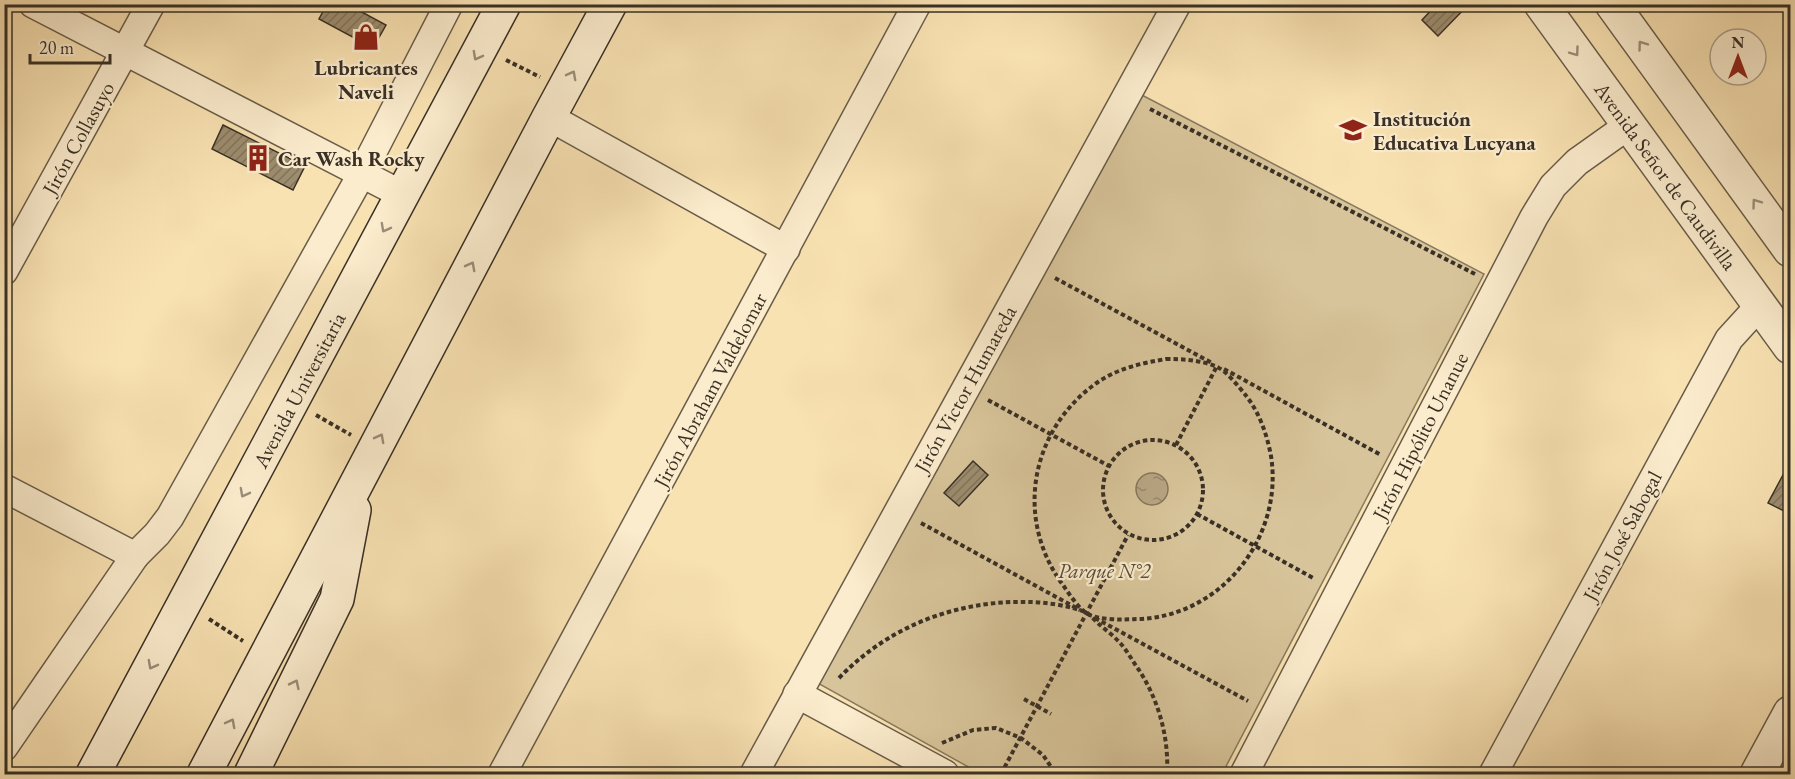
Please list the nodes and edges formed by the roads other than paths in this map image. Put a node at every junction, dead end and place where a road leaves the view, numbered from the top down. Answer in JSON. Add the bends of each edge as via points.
{"nodes":[{"id":1,"x":33,"y":4,"type":"edge"},
{"id":2,"x":151,"y":4,"type":"edge"},
{"id":3,"x":449,"y":4,"type":"edge"},
{"id":4,"x":504,"y":4,"type":"edge"},
{"id":5,"x":610,"y":4,"type":"edge"},
{"id":6,"x":917,"y":4,"type":"edge"},
{"id":7,"x":1178,"y":4,"type":"edge"},
{"id":8,"x":1541,"y":4,"type":"edge"},
{"id":9,"x":1612,"y":4,"type":"edge"},
{"id":10,"x":125,"y":53,"type":"junction"},
{"id":11,"x":557,"y":103,"type":"junction"},
{"id":12,"x":1629,"y":125,"type":"junction"},
{"id":13,"x":361,"y":175,"type":"junction"},
{"id":14,"x":403,"y":195,"type":"junction"},
{"id":15,"x":786,"y":249,"type":"junction"},
{"id":16,"x":1791,"y":250,"type":"edge"},
{"id":17,"x":7,"y":258,"type":"edge"},
{"id":18,"x":1760,"y":305,"type":"junction"},
{"id":19,"x":1791,"y":347,"type":"edge"},
{"id":20,"x":360,"y":478,"type":"junction"},
{"id":21,"x":4,"y":488,"type":"edge"},
{"id":22,"x":135,"y":555,"type":"junction"},
{"id":23,"x":806,"y":699,"type":"junction"},
{"id":24,"x":1791,"y":713,"type":"edge"},
{"id":25,"x":4,"y":747,"type":"edge"},
{"id":26,"x":93,"y":774,"type":"edge"},
{"id":27,"x":204,"y":774,"type":"edge"},
{"id":28,"x":251,"y":774,"type":"edge"},
{"id":29,"x":502,"y":774,"type":"edge"},
{"id":30,"x":754,"y":774,"type":"edge"},
{"id":31,"x":945,"y":774,"type":"edge"},
{"id":32,"x":1244,"y":774,"type":"edge"},
{"id":33,"x":1494,"y":774,"type":"edge"},
{"id":34,"x":1757,"y":774,"type":"edge"}],
"edges":[{"from":1,"to":10,"type":"street"},
{"from":2,"to":10,"type":"street","name":"Jirón Collasuyo"},
{"from":3,"to":13,"type":"street"},
{"from":4,"to":14,"type":"main road","name":"Avenida Universitaria","one_way":true},
{"from":11,"to":5,"type":"main road","one_way":true},
{"from":6,"to":15,"type":"street","name":"Jirón Abraham Valdelomar"},
{"from":7,"to":23,"type":"street","name":"Jirón Victor Humareda","via":[[966,388]]},
{"from":8,"to":12,"type":"main road","name":"Avenida Señor de Caudivilla","one_way":true},
{"from":16,"to":9,"type":"main road","one_way":true},
{"from":10,"to":13,"type":"street"},
{"from":10,"to":17,"type":"street","name":"Jirón Collasuyo"},
{"from":11,"to":15,"type":"street"},
{"from":20,"to":11,"type":"main road","one_way":true},
{"from":12,"to":18,"type":"main road","name":"Avenida Señor de Caudivilla"},
{"from":12,"to":32,"type":"street","name":"Jirón Hipólito Unanue","via":[[1577,162],[1553,186],[1534,217]]},
{"from":13,"to":14,"type":"street"},
{"from":13,"to":22,"type":"street","via":[[176,507],[157,534]]},
{"from":14,"to":26,"type":"main road","name":"Avenida Universitaria","one_way":true},
{"from":15,"to":29,"type":"street","name":"Jirón Abraham Valdelomar"},
{"from":18,"to":19,"type":"main road","name":"Avenida Señor de Caudivilla"},
{"from":18,"to":33,"type":"street","name":"Jirón José Sabogal","via":[[1729,339]]},
{"from":27,"to":20,"type":"main road","one_way":true},
{"from":28,"to":20,"type":"main road","one_way":true,"via":[[337,599]]},
{"from":21,"to":22,"type":"street"},
{"from":22,"to":25,"type":"street"},
{"from":23,"to":30,"type":"street","name":"Jirón Victor Humareda"},
{"from":23,"to":31,"type":"street"},
{"from":24,"to":34,"type":"main road"}]}
